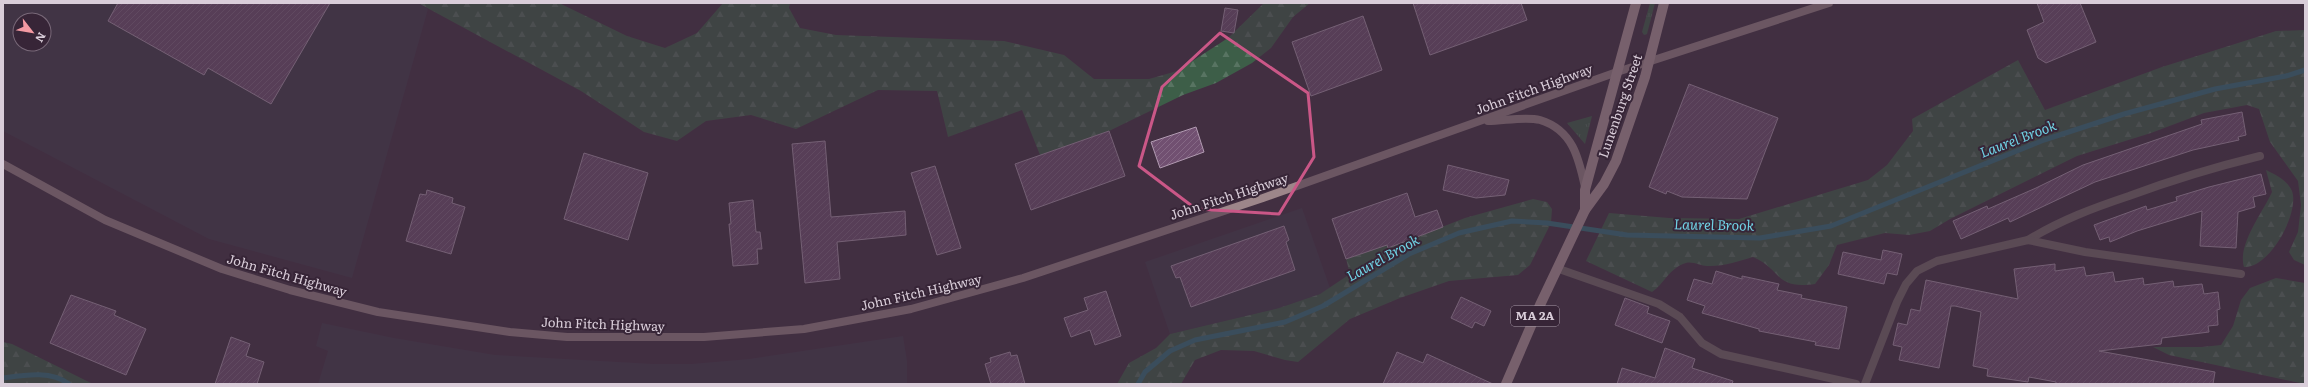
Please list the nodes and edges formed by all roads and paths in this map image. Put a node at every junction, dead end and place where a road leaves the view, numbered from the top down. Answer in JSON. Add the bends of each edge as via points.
{"nodes":[{"id":1,"x":1636,"y":3,"type":"edge"},
{"id":2,"x":1664,"y":3,"type":"edge"},
{"id":3,"x":1829,"y":3,"type":"edge"},
{"id":4,"x":1650,"y":62,"type":"junction"},
{"id":5,"x":1617,"y":72,"type":"junction"},
{"id":6,"x":1479,"y":122,"type":"junction"},
{"id":7,"x":2260,"y":156,"type":"dead end"},
{"id":8,"x":3,"y":164,"type":"edge"},
{"id":9,"x":1585,"y":190,"type":"junction"},
{"id":10,"x":1585,"y":210,"type":"junction"},
{"id":11,"x":2028,"y":240,"type":"junction"},
{"id":12,"x":1559,"y":269,"type":"junction"},
{"id":13,"x":2241,"y":274,"type":"dead end"},
{"id":14,"x":1506,"y":384,"type":"edge"},
{"id":15,"x":1856,"y":384,"type":"edge"},
{"id":16,"x":1865,"y":384,"type":"edge"}],
"edges":[{"from":1,"to":5,"type":"main road","name":"Lunenburg Street","number":"MA 2A"},
{"from":2,"to":4,"type":"main road","name":"Lunenburg Street","number":"MA 2A"},
{"from":3,"to":4,"type":"main road","name":"John Fitch Highway"},
{"from":4,"to":5,"type":"main road","name":"John Fitch Highway"},
{"from":4,"to":10,"type":"main road","name":"Lunenburg Street","number":"MA 2A","via":[[1616,161],[1604,184]]},
{"from":5,"to":6,"type":"main road","name":"John Fitch Highway"},
{"from":5,"to":9,"type":"main road","name":"Lunenburg Street","number":"MA 2A"},
{"from":6,"to":8,"type":"main road","name":"John Fitch Highway","via":[[1263,198],[973,293],[829,326],[697,337],[575,337],[510,332],[355,307],[222,269],[184,254],[105,220]]},
{"from":6,"to":9,"type":"main road","via":[[1529,119],[1548,124],[1562,133],[1573,146],[1579,158]]},
{"from":7,"to":11,"type":"street","via":[[2200,170],[2056,223]]},
{"from":9,"to":10,"type":"main road","name":"Lunenburg Street","number":"MA 2A"},
{"from":10,"to":12,"type":"main road","name":"Lunenburg Street","number":"MA 2A"},
{"from":11,"to":13,"type":"street","via":[[2085,252]]},
{"from":11,"to":16,"type":"street","via":[[1937,261],[1917,271],[1906,284],[1897,302]]},
{"from":12,"to":14,"type":"main road","name":"Lunenburg Street","number":"MA 2A"},
{"from":12,"to":15,"type":"street","via":[[1659,304],[1680,317],[1702,343],[1720,354]]}]}
